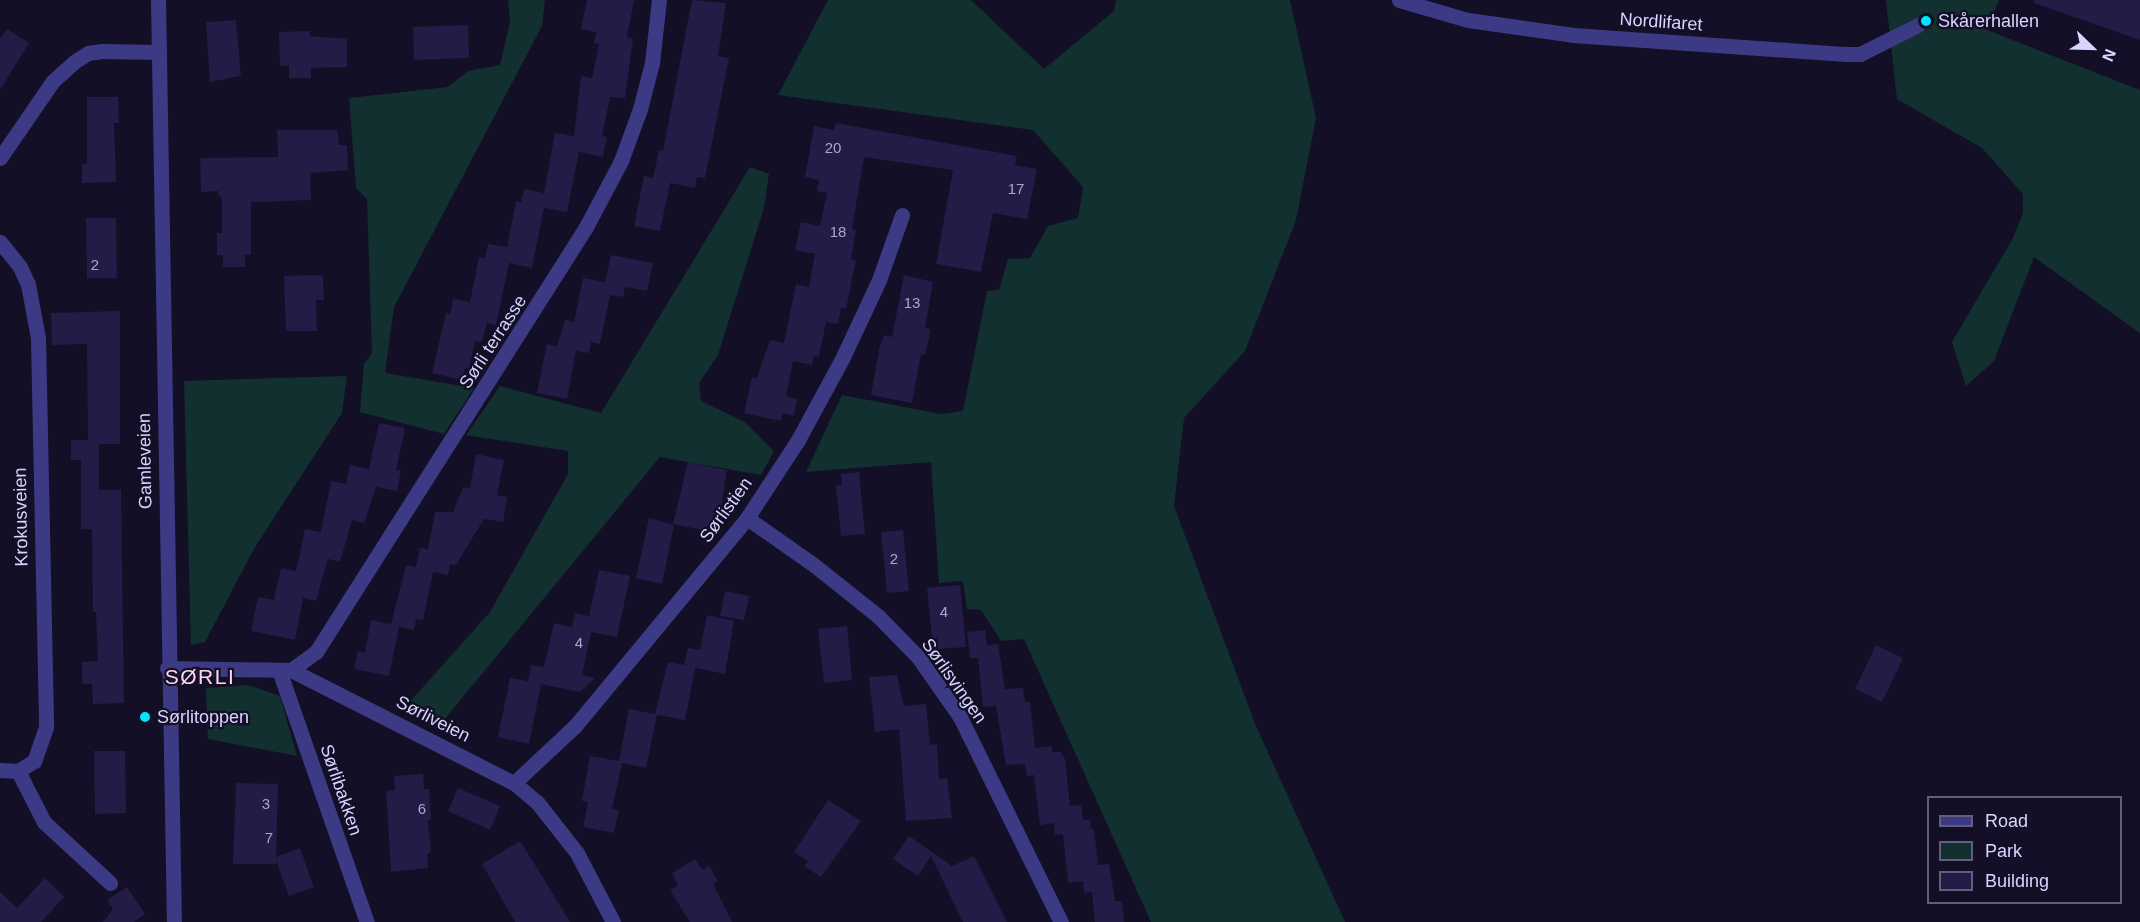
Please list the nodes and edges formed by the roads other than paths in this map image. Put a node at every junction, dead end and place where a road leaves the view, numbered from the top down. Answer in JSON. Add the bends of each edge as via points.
{"nodes":[{"id":1,"x":158,"y":0,"type":"edge"},
{"id":2,"x":659,"y":0,"type":"edge"},
{"id":3,"x":1399,"y":0,"type":"edge"},
{"id":4,"x":1918,"y":25,"type":"dead end"},
{"id":5,"x":159,"y":52,"type":"junction"},
{"id":6,"x":0,"y":158,"type":"edge"},
{"id":7,"x":902,"y":215,"type":"dead end"},
{"id":8,"x":0,"y":242,"type":"edge"},
{"id":9,"x":747,"y":518,"type":"junction"},
{"id":10,"x":167,"y":668,"type":"junction"},
{"id":11,"x":285,"y":670,"type":"junction"},
{"id":12,"x":0,"y":770,"type":"edge"},
{"id":13,"x":18,"y":771,"type":"junction"},
{"id":14,"x":514,"y":783,"type":"junction"},
{"id":15,"x":110,"y":882,"type":"dead end"},
{"id":16,"x":174,"y":922,"type":"edge"},
{"id":17,"x":367,"y":922,"type":"edge"},
{"id":18,"x":613,"y":922,"type":"edge"},
{"id":19,"x":1061,"y":922,"type":"edge"}],
"edges":[{"from":1,"to":5,"type":"street","name":"Gamleveien"},
{"from":2,"to":11,"type":"street","name":"Sørli terrasse","via":[[652,63],[640,109],[621,162],[586,227],[316,652]]},
{"from":3,"to":4,"type":"street","name":"Nordlifaret","via":[[1468,20],[1573,35],[1846,54],[1860,54]]},
{"from":5,"to":6,"type":"street","via":[[102,51],[88,53],[74,62],[53,81]]},
{"from":5,"to":10,"type":"street","name":"Gamleveien"},
{"from":7,"to":9,"type":"street","name":"Sørlistien","via":[[879,280],[842,359],[798,440]]},
{"from":8,"to":13,"type":"street","name":"Krokusveien","via":[[28,284],[38,338],[46,728],[34,761]]},
{"from":9,"to":14,"type":"street","name":"Sørlistien","via":[[575,726]]},
{"from":9,"to":19,"type":"street","name":"Sørlisvingen","via":[[869,608],[918,657],[960,717]]},
{"from":10,"to":11,"type":"street","name":"Sørliveien"},
{"from":10,"to":16,"type":"street","name":"Gamleveien"},
{"from":11,"to":14,"type":"street","name":"Sørliveien"},
{"from":11,"to":17,"type":"street","name":"Sørlibakken"},
{"from":12,"to":13,"type":"street"},
{"from":13,"to":15,"type":"street","via":[[44,822]]},
{"from":14,"to":18,"type":"street","name":"Sørliveien","via":[[537,802],[577,852]]}]}
